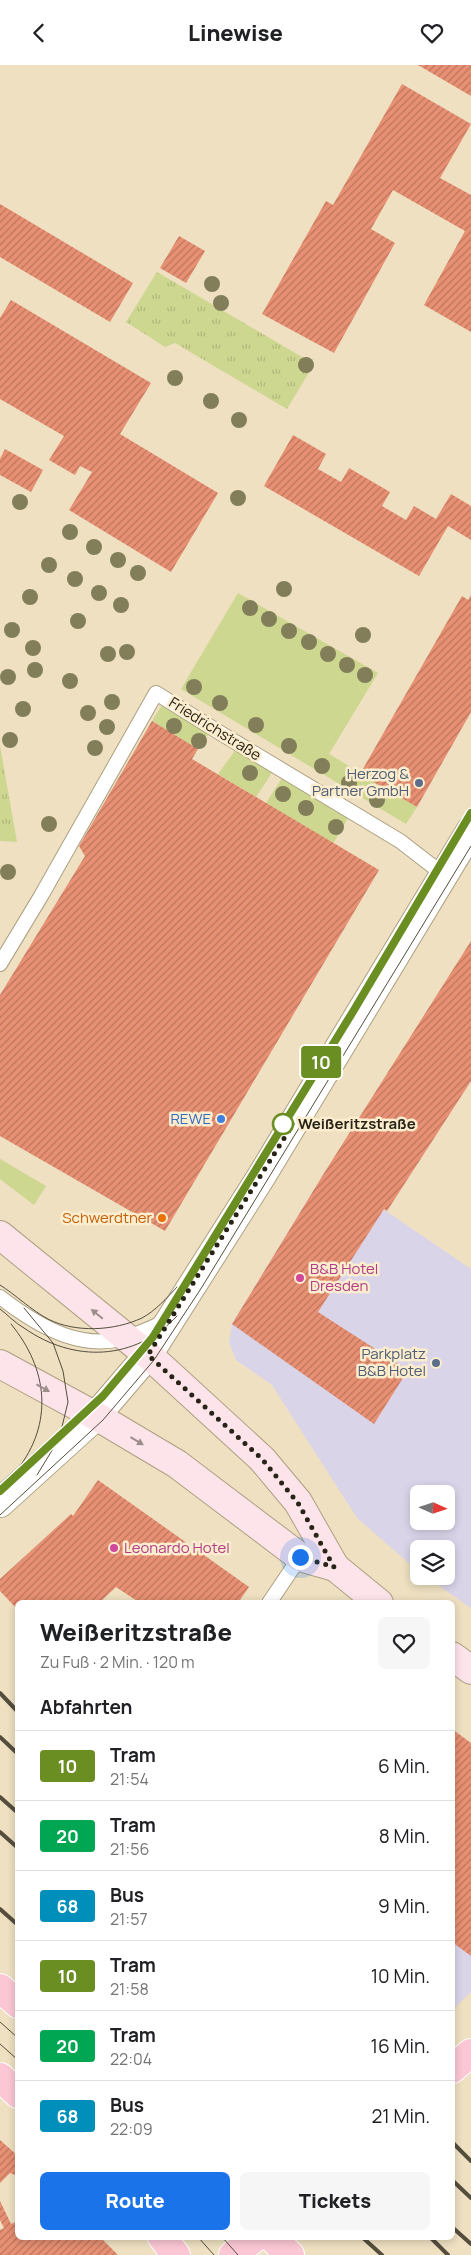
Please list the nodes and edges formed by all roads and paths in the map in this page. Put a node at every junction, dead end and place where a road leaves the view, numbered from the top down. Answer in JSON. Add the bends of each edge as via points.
{"nodes":[{"id":1,"x":471,"y":830,"type":"edge"},
{"id":2,"x":444,"y":875,"type":"junction"},
{"id":3,"x":0,"y":964,"type":"edge"},
{"id":4,"x":0,"y":1235,"type":"edge"},
{"id":5,"x":0,"y":1297,"type":"edge"},
{"id":6,"x":179,"y":1306,"type":"junction"},
{"id":7,"x":127,"y":1338,"type":"junction"},
{"id":8,"x":148,"y":1355,"type":"junction"},
{"id":9,"x":0,"y":1364,"type":"edge"},
{"id":10,"x":95,"y":1417,"type":"junction"},
{"id":11,"x":0,"y":1503,"type":"edge"},
{"id":12,"x":300,"y":1557,"type":"junction"},
{"id":13,"x":334,"y":1567,"type":"junction"},
{"id":14,"x":271,"y":1600,"type":"edge"},
{"id":15,"x":375,"y":1600,"type":"edge"},
{"id":16,"x":455,"y":1658,"type":"edge"},
{"id":17,"x":471,"y":1670,"type":"edge"},
{"id":18,"x":0,"y":1988,"type":"edge"},
{"id":19,"x":15,"y":2002,"type":"edge"},
{"id":20,"x":471,"y":2053,"type":"edge"},
{"id":21,"x":455,"y":2066,"type":"edge"},
{"id":22,"x":0,"y":2077,"type":"edge"},
{"id":23,"x":15,"y":2091,"type":"edge"},
{"id":24,"x":164,"y":2240,"type":"edge"},
{"id":25,"x":252,"y":2240,"type":"edge"},
{"id":26,"x":274,"y":2240,"type":"edge"},
{"id":27,"x":176,"y":2255,"type":"edge"},
{"id":28,"x":233,"y":2255,"type":"edge"},
{"id":29,"x":290,"y":2255,"type":"edge"}],
"edges":[{"from":1,"to":2,"type":"street"},
{"from":2,"to":3,"type":"lane","name":"Friedrichstraße","via":[[400,841],[156,693]]},
{"from":2,"to":6,"type":"street"},
{"from":7,"to":4,"type":"main road","one_way":true},
{"from":5,"to":7,"type":"lane","via":[[39,1325],[77,1340]]},
{"from":6,"to":7,"type":"lane","via":[[160,1324]]},
{"from":6,"to":8,"type":"street"},
{"from":7,"to":8,"type":"main road"},
{"from":8,"to":10,"type":"street"},
{"from":8,"to":13,"type":"main road","via":[[262,1459],[298,1503]]},
{"from":9,"to":10,"type":"main road","one_way":true},
{"from":10,"to":11,"type":"street"},
{"from":10,"to":12,"type":"main road","one_way":true,"via":[[176,1465]]},
{"from":12,"to":13,"type":"main road"},
{"from":12,"to":14,"type":"lane"},
{"from":13,"to":15,"type":"main road"},
{"from":16,"to":17,"type":"main road"},
{"from":18,"to":19,"type":"main road"},
{"from":20,"to":21,"type":"main road"},
{"from":22,"to":23,"type":"main road"},
{"from":24,"to":27,"type":"main road"},
{"from":25,"to":28,"type":"main road"},
{"from":26,"to":29,"type":"main road"}]}
